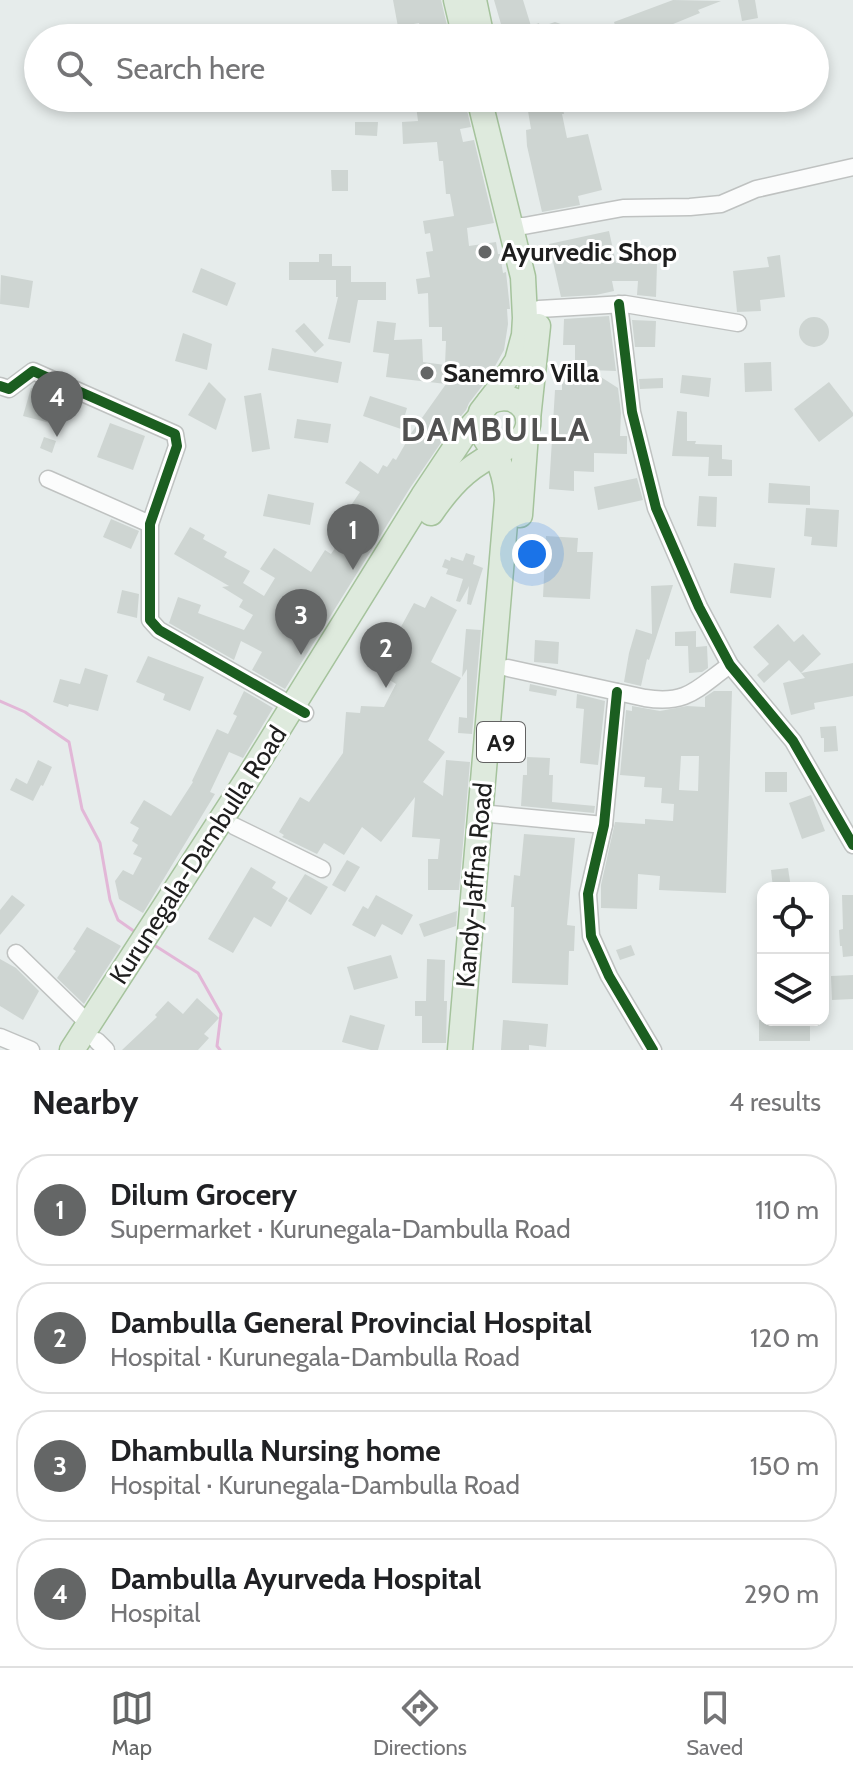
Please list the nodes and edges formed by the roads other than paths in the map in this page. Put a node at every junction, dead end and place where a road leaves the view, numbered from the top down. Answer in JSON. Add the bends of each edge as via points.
{"nodes":[{"id":1,"x":456,"y":0,"type":"edge"},
{"id":2,"x":474,"y":0,"type":"edge"},
{"id":3,"x":462,"y":24,"type":"edge"},
{"id":4,"x":479,"y":24,"type":"edge"},
{"id":5,"x":483,"y":112,"type":"edge"},
{"id":6,"x":497,"y":112,"type":"edge"},
{"id":7,"x":853,"y":167,"type":"edge"},
{"id":8,"x":517,"y":226,"type":"junction"},
{"id":9,"x":619,"y":304,"type":"junction"},
{"id":10,"x":539,"y":309,"type":"junction"},
{"id":11,"x":738,"y":323,"type":"dead end"},
{"id":12,"x":0,"y":386,"type":"edge"},
{"id":13,"x":502,"y":430,"type":"junction"},
{"id":14,"x":48,"y":479,"type":"dead end"},
{"id":15,"x":455,"y":481,"type":"junction"},
{"id":16,"x":507,"y":500,"type":"junction"},
{"id":17,"x":150,"y":524,"type":"junction"},
{"id":18,"x":334,"y":654,"type":"junction"},
{"id":19,"x":730,"y":665,"type":"junction"},
{"id":20,"x":508,"y":668,"type":"junction"},
{"id":21,"x":617,"y":692,"type":"junction"},
{"id":22,"x":299,"y":709,"type":"junction"},
{"id":23,"x":487,"y":813,"type":"junction"},
{"id":24,"x":604,"y":825,"type":"junction"},
{"id":25,"x":234,"y":826,"type":"junction"},
{"id":26,"x":853,"y":845,"type":"edge"},
{"id":27,"x":484,"y":854,"type":"junction"},
{"id":28,"x":322,"y":869,"type":"dead end"},
{"id":29,"x":162,"y":927,"type":"junction"},
{"id":30,"x":16,"y":953,"type":"dead end"},
{"id":31,"x":0,"y":1037,"type":"edge"},
{"id":32,"x":96,"y":1041,"type":"edge"},
{"id":33,"x":31,"y":1050,"type":"edge"},
{"id":34,"x":72,"y":1050,"type":"edge"},
{"id":35,"x":460,"y":1050,"type":"edge"},
{"id":36,"x":473,"y":1050,"type":"edge"},
{"id":37,"x":653,"y":1050,"type":"edge"}],
"edges":[{"from":1,"to":3,"type":"highway"},
{"from":2,"to":4,"type":"highway"},
{"from":5,"to":8,"type":"highway","name":"Kandy-Jaffna Road","number":"A9"},
{"from":6,"to":8,"type":"highway","name":"Kandy-Jaffna Road","number":"A9"},
{"from":7,"to":8,"type":"street","via":[[756,189],[721,204],[623,208]]},
{"from":8,"to":10,"type":"highway","name":"Kandy-Jaffna Road","number":"A9","via":[[532,259]]},
{"from":8,"to":13,"type":"highway","name":"Kandy-Jaffna Road","number":"A9","via":[[524,335]]},
{"from":9,"to":10,"type":"street"},
{"from":9,"to":11,"type":"street"},
{"from":9,"to":19,"type":"street","via":[[632,412],[656,508]]},
{"from":10,"to":13,"type":"highway","name":"Kandy-Jaffna Road","number":"A9","via":[[535,366]]},
{"from":12,"to":17,"type":"street","via":[[9,389],[33,371],[175,434],[177,446]]},
{"from":13,"to":15,"type":"highway","name":"Kurunegala-Dambulla Road","via":[[479,462]]},
{"from":13,"to":16,"type":"highway","name":"Kandy-Jaffna Road","number":"A9"},
{"from":13,"to":18,"type":"highway","name":"Kurunegala-Dambulla Road","via":[[463,436]]},
{"from":13,"to":20,"type":"highway","name":"Kandy-Jaffna Road","number":"A9"},
{"from":14,"to":17,"type":"street"},
{"from":15,"to":16,"type":"highway","via":[[491,477],[501,484]]},
{"from":15,"to":18,"type":"highway","name":"Kurunegala-Dambulla Road"},
{"from":16,"to":23,"type":"highway","name":"Kandy-Jaffna Road","number":"A9"},
{"from":17,"to":22,"type":"street","via":[[150,620]]},
{"from":18,"to":22,"type":"highway","name":"Kurunegala-Dambulla Road"},
{"from":19,"to":21,"type":"street","via":[[681,699]]},
{"from":19,"to":26,"type":"street","via":[[793,741]]},
{"from":20,"to":21,"type":"street"},
{"from":20,"to":23,"type":"highway","name":"Kandy-Jaffna Road","number":"A9"},
{"from":21,"to":24,"type":"street"},
{"from":22,"to":25,"type":"highway","name":"Kurunegala-Dambulla Road"},
{"from":22,"to":29,"type":"highway","name":"Kurunegala-Dambulla Road"},
{"from":23,"to":24,"type":"street"},
{"from":23,"to":27,"type":"highway","name":"Kandy-Jaffna Road","number":"A9"},
{"from":24,"to":37,"type":"street","via":[[588,894],[591,936]]},
{"from":25,"to":28,"type":"street"},
{"from":25,"to":29,"type":"highway","name":"Kurunegala-Dambulla Road"},
{"from":27,"to":35,"type":"highway","name":"Kandy-Jaffna Road","number":"A9"},
{"from":27,"to":36,"type":"highway","name":"Kandy-Jaffna Road","number":"A9"},
{"from":29,"to":32,"type":"highway","name":"Kurunegala-Dambulla Road"},
{"from":30,"to":32,"type":"street"},
{"from":31,"to":33,"type":"street"},
{"from":32,"to":34,"type":"highway","name":"Kurunegala-Dambulla Road"}]}
